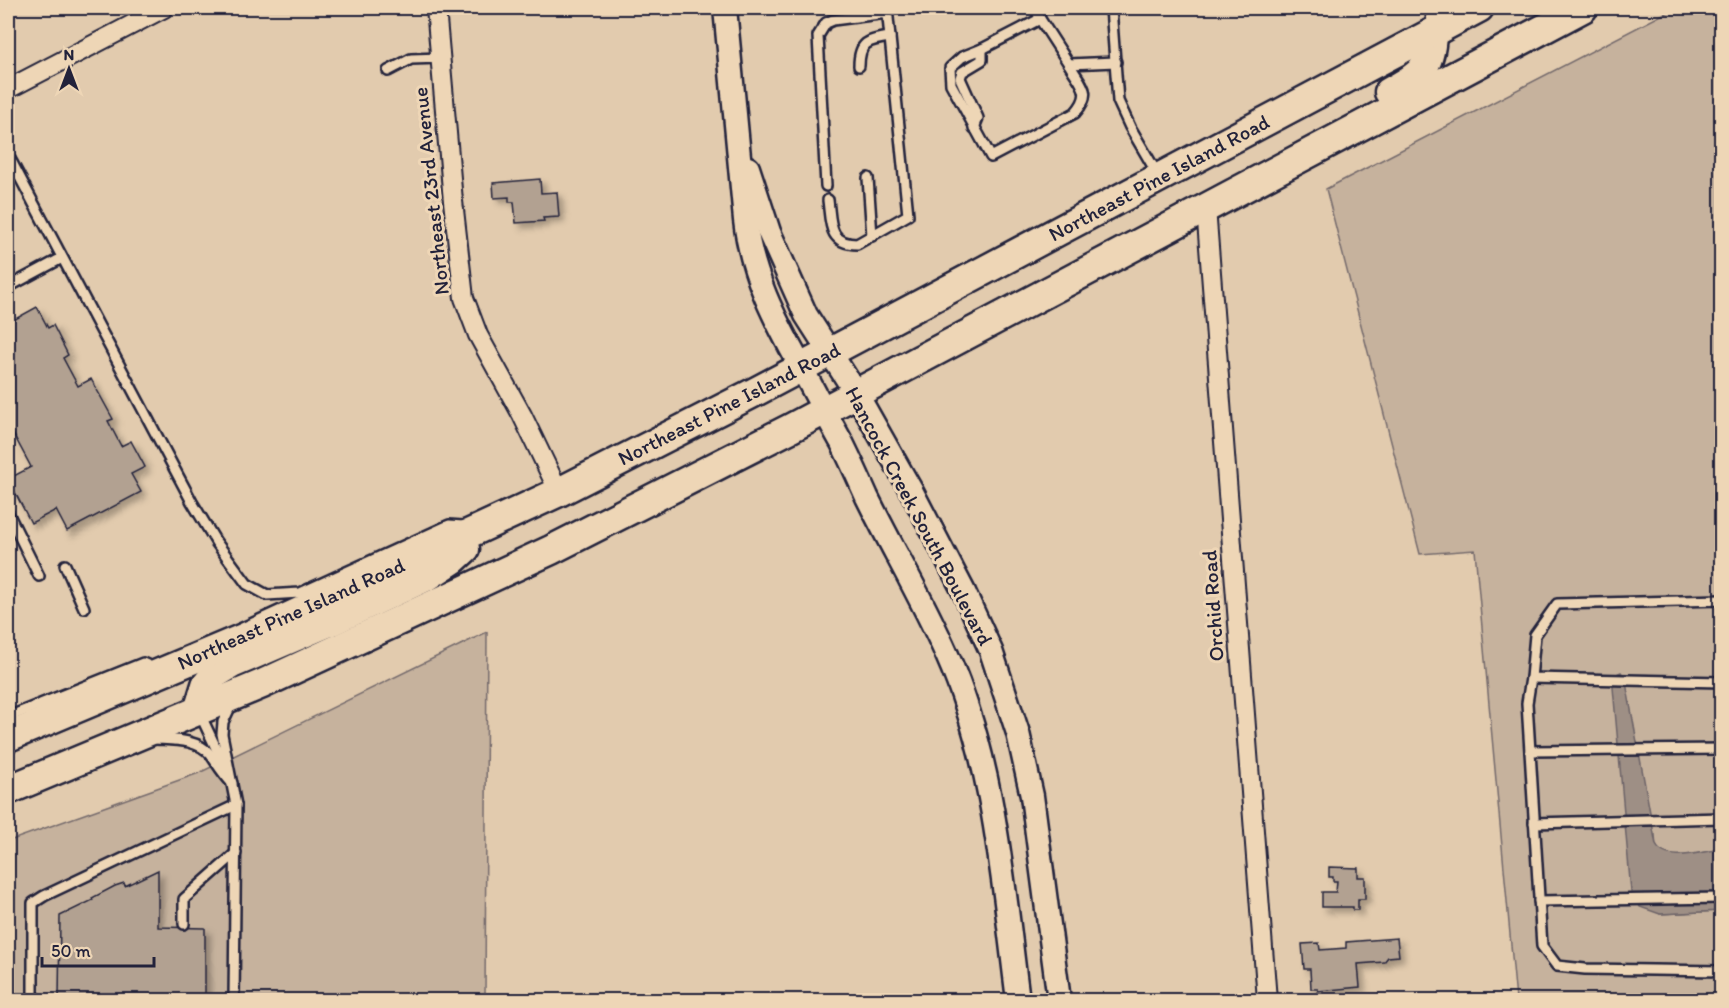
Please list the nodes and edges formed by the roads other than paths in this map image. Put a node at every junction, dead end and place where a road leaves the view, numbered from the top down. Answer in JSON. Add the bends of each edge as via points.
{"nodes":[{"id":1,"x":164,"y":8,"type":"edge"},
{"id":2,"x":436,"y":8,"type":"edge"},
{"id":3,"x":724,"y":8,"type":"edge"},
{"id":4,"x":1036,"y":8,"type":"edge"},
{"id":5,"x":1111,"y":8,"type":"edge"},
{"id":6,"x":1479,"y":8,"type":"edge"},
{"id":7,"x":1583,"y":8,"type":"edge"},
{"id":8,"x":887,"y":10,"type":"edge"},
{"id":9,"x":1040,"y":19,"type":"junction"},
{"id":10,"x":1431,"y":20,"type":"edge"},
{"id":11,"x":890,"y":37,"type":"junction"},
{"id":12,"x":441,"y":58,"type":"junction"},
{"id":13,"x":1116,"y":62,"type":"junction"},
{"id":14,"x":1069,"y":64,"type":"junction"},
{"id":15,"x":859,"y":66,"type":"dead end"},
{"id":16,"x":388,"y":71,"type":"dead end"},
{"id":17,"x":8,"y":89,"type":"edge"},
{"id":18,"x":738,"y":135,"type":"junction"},
{"id":19,"x":8,"y":155,"type":"edge"},
{"id":20,"x":1160,"y":177,"type":"junction"},
{"id":21,"x":868,"y":178,"type":"dead end"},
{"id":22,"x":826,"y":186,"type":"dead end"},
{"id":23,"x":828,"y":200,"type":"dead end"},
{"id":24,"x":1206,"y":208,"type":"junction"},
{"id":25,"x":872,"y":236,"type":"junction"},
{"id":26,"x":62,"y":258,"type":"junction"},
{"id":27,"x":1108,"y":260,"type":"junction"},
{"id":28,"x":8,"y":287,"type":"edge"},
{"id":29,"x":831,"y":352,"type":"junction"},
{"id":30,"x":801,"y":368,"type":"junction"},
{"id":31,"x":856,"y":393,"type":"junction"},
{"id":32,"x":823,"y":411,"type":"junction"},
{"id":33,"x":559,"y":492,"type":"junction"},
{"id":34,"x":8,"y":513,"type":"edge"},
{"id":35,"x":484,"y":526,"type":"junction"},
{"id":36,"x":65,"y":565,"type":"dead end"},
{"id":37,"x":39,"y":576,"type":"dead end"},
{"id":38,"x":1722,"y":600,"type":"edge"},
{"id":39,"x":84,"y":608,"type":"dead end"},
{"id":40,"x":161,"y":673,"type":"junction"},
{"id":41,"x":1531,"y":678,"type":"junction"},
{"id":42,"x":1722,"y":682,"type":"edge"},
{"id":43,"x":238,"y":694,"type":"junction"},
{"id":44,"x":198,"y":711,"type":"junction"},
{"id":45,"x":8,"y":717,"type":"edge"},
{"id":46,"x":8,"y":736,"type":"edge"},
{"id":47,"x":139,"y":736,"type":"junction"},
{"id":48,"x":1722,"y":749,"type":"edge"},
{"id":49,"x":1530,"y":751,"type":"junction"},
{"id":50,"x":232,"y":783,"type":"junction"},
{"id":51,"x":8,"y":790,"type":"edge"},
{"id":52,"x":236,"y":805,"type":"junction"},
{"id":53,"x":1722,"y":818,"type":"edge"},
{"id":54,"x":1534,"y":823,"type":"junction"},
{"id":55,"x":236,"y":853,"type":"junction"},
{"id":56,"x":1722,"y":898,"type":"edge"},
{"id":57,"x":1539,"y":901,"type":"junction"},
{"id":58,"x":184,"y":924,"type":"dead end"},
{"id":59,"x":1722,"y":971,"type":"edge"},
{"id":60,"x":33,"y":1000,"type":"edge"},
{"id":61,"x":234,"y":1000,"type":"edge"},
{"id":62,"x":1018,"y":1000,"type":"edge"},
{"id":63,"x":1059,"y":1000,"type":"edge"},
{"id":64,"x":1267,"y":1000,"type":"edge"}],
"edges":[{"from":1,"to":17,"type":"street"},
{"from":2,"to":12,"type":"street","name":"Northeast 23rd Avenue"},
{"from":3,"to":18,"type":"street"},
{"from":4,"to":9,"type":"lane"},
{"from":5,"to":13,"type":"lane"},
{"from":6,"to":10,"type":"main road","name":"Northeast Pine Island Road"},
{"from":7,"to":24,"type":"main road","name":"Northeast Pine Island Road"},
{"from":8,"to":11,"type":"lane"},
{"from":8,"to":22,"type":"lane","via":[[833,20],[826,23],[818,36]]},
{"from":9,"to":14,"type":"lane"},
{"from":9,"to":14,"type":"lane","via":[[982,49],[982,60],[962,72],[960,78],[978,118],[974,128],[991,158],[1075,113],[1084,103],[1085,92]]},
{"from":10,"to":20,"type":"main road","name":"Northeast Pine Island Road"},
{"from":10,"to":27,"type":"main road","name":"Northeast Pine Island Road","via":[[1430,56],[1424,69],[1411,80],[1146,223]]},
{"from":11,"to":15,"type":"lane","via":[[866,43]]},
{"from":11,"to":25,"type":"lane","via":[[908,215]]},
{"from":12,"to":16,"type":"lane","via":[[411,59]]},
{"from":12,"to":33,"type":"street","name":"Northeast 23rd Avenue","via":[[464,298],[478,335]]},
{"from":13,"to":14,"type":"lane"},
{"from":13,"to":20,"type":"lane","via":[[1118,101]]},
{"from":18,"to":29,"type":"street","name":"Hancock Creek South Boulevard","via":[[770,232],[806,315]]},
{"from":18,"to":30,"type":"street","name":"Hancock Creek South Boulevard","via":[[746,236],[754,268]]},
{"from":19,"to":26,"type":"lane"},
{"from":20,"to":29,"type":"main road","name":"Northeast Pine Island Road"},
{"from":21,"to":25,"type":"lane"},
{"from":23,"to":25,"type":"lane","via":[[832,233],[841,242],[856,244]]},
{"from":24,"to":27,"type":"main road","name":"Northeast Pine Island Road"},
{"from":24,"to":64,"type":"street","name":"Orchid Road"},
{"from":26,"to":28,"type":"lane"},
{"from":26,"to":35,"type":"lane","via":[[192,502],[247,584],[267,595],[300,593],[449,525]]},
{"from":27,"to":31,"type":"main road","name":"Northeast Pine Island Road"},
{"from":29,"to":30,"type":"main road","name":"Northeast Pine Island Road"},
{"from":29,"to":31,"type":"street","name":"Hancock Creek South Boulevard"},
{"from":30,"to":32,"type":"street","name":"Hancock Creek South Boulevard"},
{"from":30,"to":33,"type":"main road","name":"Northeast Pine Island Road"},
{"from":31,"to":32,"type":"main road","name":"Northeast Pine Island Road"},
{"from":31,"to":63,"type":"street","name":"Hancock Creek South Boulevard","via":[[964,592],[991,651],[1018,733],[1032,796]]},
{"from":32,"to":43,"type":"main road","name":"Northeast Pine Island Road","via":[[434,606]]},
{"from":32,"to":62,"type":"street","name":"Hancock Creek South Boulevard","via":[[914,584],[968,709],[980,749],[998,847]]},
{"from":33,"to":35,"type":"main road","name":"Northeast Pine Island Road"},
{"from":34,"to":37,"type":"lane"},
{"from":35,"to":40,"type":"main road","name":"Northeast Pine Island Road"},
{"from":35,"to":44,"type":"main road","via":[[454,559],[428,576],[215,674],[206,685]]},
{"from":36,"to":39,"type":"lane"},
{"from":38,"to":41,"type":"lane","via":[[1557,604],[1535,635]]},
{"from":40,"to":45,"type":"lane","via":[[143,663]]},
{"from":40,"to":46,"type":"main road","name":"Northeast Pine Island Road"},
{"from":41,"to":42,"type":"lane"},
{"from":41,"to":49,"type":"lane","via":[[1527,703]]},
{"from":43,"to":44,"type":"main road","name":"Northeast Pine Island Road"},
{"from":43,"to":50,"type":"lane","via":[[227,711],[222,734]]},
{"from":44,"to":47,"type":"main road","name":"Northeast Pine Island Road"},
{"from":44,"to":50,"type":"lane"},
{"from":47,"to":50,"type":"lane","via":[[183,740],[203,747]]},
{"from":47,"to":51,"type":"main road","name":"Northeast Pine Island Road"},
{"from":48,"to":49,"type":"lane"},
{"from":49,"to":54,"type":"lane"},
{"from":50,"to":52,"type":"lane"},
{"from":52,"to":55,"type":"lane"},
{"from":52,"to":60,"type":"lane","via":[[33,903]]},
{"from":53,"to":54,"type":"lane"},
{"from":54,"to":57,"type":"lane"},
{"from":55,"to":58,"type":"lane","via":[[184,899]]},
{"from":55,"to":61,"type":"lane"},
{"from":56,"to":57,"type":"lane"},
{"from":57,"to":59,"type":"lane","via":[[1542,946],[1557,966]]}]}
